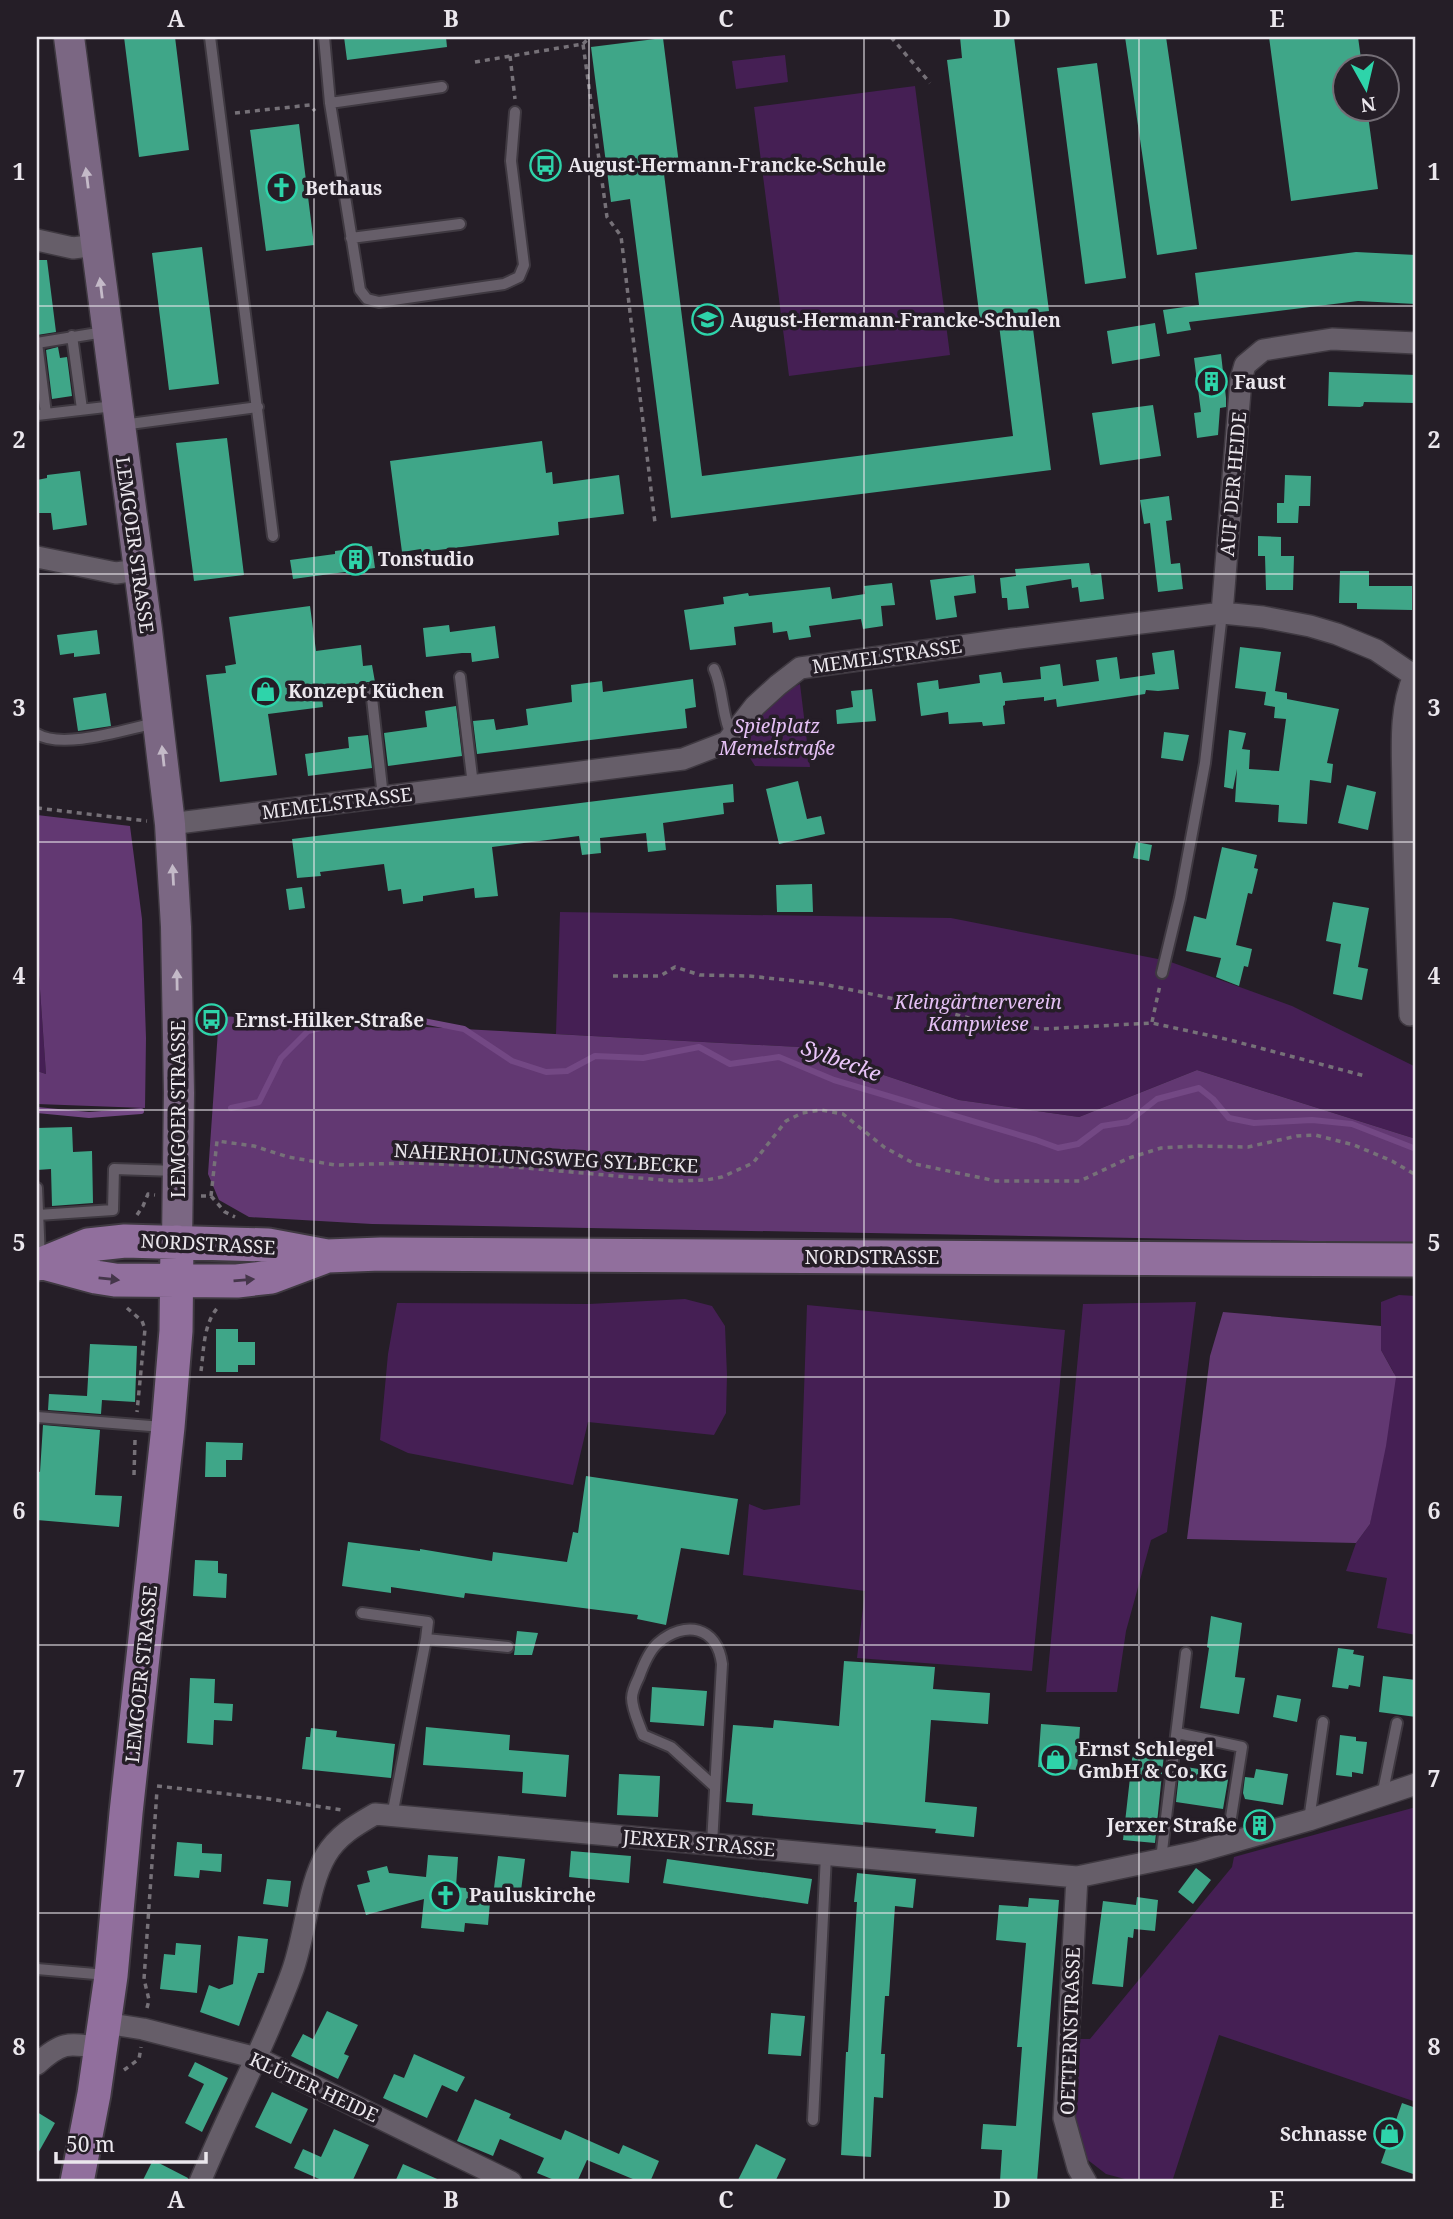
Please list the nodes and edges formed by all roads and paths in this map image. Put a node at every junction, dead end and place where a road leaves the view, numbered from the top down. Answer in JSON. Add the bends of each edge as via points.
{"nodes":[{"id":1,"x":69,"y":37,"type":"edge"},
{"id":2,"x":210,"y":37,"type":"edge"},
{"id":3,"x":324,"y":37,"type":"edge"},
{"id":4,"x":590,"y":37,"type":"edge"},
{"id":5,"x":891,"y":37,"type":"edge"},
{"id":6,"x":583,"y":44,"type":"junction"},
{"id":7,"x":510,"y":56,"type":"junction"},
{"id":8,"x":475,"y":62,"type":"dead end"},
{"id":9,"x":930,"y":83,"type":"dead end"},
{"id":10,"x":442,"y":88,"type":"dead end"},
{"id":11,"x":331,"y":107,"type":"junction"},
{"id":12,"x":515,"y":112,"type":"joint"},
{"id":13,"x":220,"y":116,"type":"junction"},
{"id":14,"x":460,"y":224,"type":"dead end"},
{"id":15,"x":351,"y":238,"type":"junction"},
{"id":16,"x":37,"y":240,"type":"edge"},
{"id":17,"x":96,"y":245,"type":"junction"},
{"id":18,"x":107,"y":331,"type":"junction"},
{"id":19,"x":72,"y":336,"type":"junction"},
{"id":20,"x":37,"y":343,"type":"edge"},
{"id":21,"x":1416,"y":343,"type":"edge"},
{"id":22,"x":258,"y":407,"type":"junction"},
{"id":23,"x":82,"y":409,"type":"junction"},
{"id":24,"x":41,"y":415,"type":"edge"},
{"id":25,"x":118,"y":416,"type":"junction"},
{"id":26,"x":654,"y":523,"type":"dead end"},
{"id":27,"x":273,"y":536,"type":"dead end"},
{"id":28,"x":37,"y":557,"type":"edge"},
{"id":29,"x":138,"y":570,"type":"junction"},
{"id":30,"x":1222,"y":613,"type":"junction"},
{"id":31,"x":714,"y":669,"type":"dead end"},
{"id":32,"x":1415,"y":676,"type":"edge"},
{"id":33,"x":460,"y":677,"type":"dead end"},
{"id":34,"x":371,"y":689,"type":"dead end"},
{"id":35,"x":159,"y":723,"type":"junction"},
{"id":36,"x":37,"y":734,"type":"edge"},
{"id":37,"x":732,"y":737,"type":"junction"},
{"id":38,"x":473,"y":785,"type":"junction"},
{"id":39,"x":383,"y":797,"type":"junction"},
{"id":40,"x":37,"y":808,"type":"edge"},
{"id":41,"x":170,"y":824,"type":"junction"},
{"id":42,"x":1162,"y":973,"type":"joint"},
{"id":43,"x":613,"y":976,"type":"dead end"},
{"id":44,"x":1410,"y":1015,"type":"dead end"},
{"id":45,"x":1152,"y":1023,"type":"junction"},
{"id":46,"x":1365,"y":1076,"type":"dead end"},
{"id":47,"x":179,"y":1171,"type":"junction"},
{"id":48,"x":1416,"y":1175,"type":"edge"},
{"id":49,"x":37,"y":1188,"type":"edge"},
{"id":50,"x":148,"y":1194,"type":"dead end"},
{"id":51,"x":38,"y":1215,"type":"edge"},
{"id":52,"x":136,"y":1216,"type":"dead end"},
{"id":53,"x":240,"y":1220,"type":"dead end"},
{"id":54,"x":177,"y":1242,"type":"junction"},
{"id":55,"x":327,"y":1256,"type":"junction"},
{"id":56,"x":1416,"y":1259,"type":"edge"},
{"id":57,"x":40,"y":1264,"type":"edge"},
{"id":58,"x":176,"y":1281,"type":"junction"},
{"id":59,"x":224,"y":1302,"type":"dead end"},
{"id":60,"x":124,"y":1305,"type":"dead end"},
{"id":61,"x":145,"y":1329,"type":"dead end"},
{"id":62,"x":206,"y":1334,"type":"dead end"},
{"id":63,"x":37,"y":1417,"type":"edge"},
{"id":64,"x":168,"y":1427,"type":"junction"},
{"id":65,"x":362,"y":1613,"type":"dead end"},
{"id":66,"x":426,"y":1639,"type":"junction"},
{"id":67,"x":508,"y":1647,"type":"dead end"},
{"id":68,"x":1186,"y":1653,"type":"dead end"},
{"id":69,"x":1323,"y":1722,"type":"dead end"},
{"id":70,"x":1397,"y":1723,"type":"dead end"},
{"id":71,"x":1177,"y":1734,"type":"junction"},
{"id":72,"x":1416,"y":1784,"type":"edge"},
{"id":73,"x":714,"y":1786,"type":"junction"},
{"id":74,"x":1382,"y":1796,"type":"junction"},
{"id":75,"x":384,"y":1815,"type":"junction"},
{"id":76,"x":1309,"y":1820,"type":"junction"},
{"id":77,"x":1227,"y":1843,"type":"junction"},
{"id":78,"x":712,"y":1844,"type":"junction"},
{"id":79,"x":826,"y":1855,"type":"junction"},
{"id":80,"x":1161,"y":1859,"type":"junction"},
{"id":81,"x":1077,"y":1877,"type":"junction"},
{"id":82,"x":37,"y":1969,"type":"edge"},
{"id":83,"x":110,"y":1976,"type":"junction"},
{"id":84,"x":143,"y":2029,"type":"junction"},
{"id":85,"x":103,"y":2035,"type":"junction"},
{"id":86,"x":257,"y":2058,"type":"junction"},
{"id":87,"x":37,"y":2064,"type":"edge"},
{"id":88,"x":813,"y":2120,"type":"dead end"},
{"id":89,"x":76,"y":2182,"type":"edge"},
{"id":90,"x":200,"y":2182,"type":"edge"},
{"id":91,"x":511,"y":2182,"type":"edge"},
{"id":92,"x":1086,"y":2182,"type":"edge"}],
"edges":[{"from":17,"to":1,"type":"main road","name":"LEMGOER STRASSE","one_way":true},
{"from":2,"to":13,"type":"lane"},
{"from":3,"to":11,"type":"lane"},
{"from":4,"to":6,"type":"path"},
{"from":5,"to":9,"type":"path"},
{"from":6,"to":7,"type":"path"},
{"from":6,"to":26,"type":"path","via":[[607,217],[621,236]]},
{"from":7,"to":8,"type":"path"},
{"from":7,"to":12,"type":"path"},
{"from":10,"to":11,"type":"lane"},
{"from":11,"to":13,"type":"path","via":[[318,114],[310,105]]},
{"from":11,"to":15,"type":"lane"},
{"from":12,"to":15,"type":"lane","via":[[511,161],[524,265],[519,277],[504,284],[379,302],[360,290]]},
{"from":13,"to":22,"type":"lane"},
{"from":14,"to":15,"type":"lane"},
{"from":16,"to":17,"type":"street","via":[[72,248]]},
{"from":18,"to":17,"type":"main road","name":"LEMGOER STRASSE","one_way":true},
{"from":18,"to":19,"type":"lane"},
{"from":18,"to":25,"type":"main road","name":"LEMGOER STRASSE"},
{"from":19,"to":20,"type":"lane"},
{"from":19,"to":23,"type":"lane"},
{"from":20,"to":24,"type":"lane"},
{"from":21,"to":30,"type":"street","name":"AUF DER HEIDE","via":[[1332,339],[1263,350],[1245,365]]},
{"from":22,"to":25,"type":"lane"},
{"from":22,"to":27,"type":"lane"},
{"from":23,"to":24,"type":"lane"},
{"from":23,"to":25,"type":"lane"},
{"from":25,"to":29,"type":"main road","name":"LEMGOER STRASSE"},
{"from":28,"to":29,"type":"street","via":[[116,573]]},
{"from":29,"to":35,"type":"main road","name":"LEMGOER STRASSE"},
{"from":30,"to":32,"type":"street","name":"MEMELSTRASSE","via":[[1337,634],[1376,650]]},
{"from":30,"to":37,"type":"street","name":"MEMELSTRASSE","via":[[800,668],[755,706]]},
{"from":30,"to":42,"type":"lane","via":[[1205,763]]},
{"from":31,"to":37,"type":"lane"},
{"from":32,"to":44,"type":"street","via":[[1403,713]]},
{"from":33,"to":38,"type":"lane"},
{"from":34,"to":39,"type":"lane"},
{"from":35,"to":36,"type":"lane","via":[[75,740],[45,739]]},
{"from":41,"to":35,"type":"main road","name":"LEMGOER STRASSE","one_way":true},
{"from":37,"to":38,"type":"street","name":"MEMELSTRASSE","via":[[712,750],[683,759]]},
{"from":38,"to":39,"type":"street","name":"MEMELSTRASSE"},
{"from":39,"to":41,"type":"street","name":"MEMELSTRASSE"},
{"from":40,"to":41,"type":"path"},
{"from":47,"to":41,"type":"main road","name":"LEMGOER STRASSE","one_way":true},
{"from":42,"to":45,"type":"path"},
{"from":43,"to":45,"type":"path","via":[[660,976],[675,967],[700,975],[823,984],[988,1023],[1043,1029]]},
{"from":45,"to":46,"type":"path"},
{"from":47,"to":51,"type":"lane","via":[[114,1169],[113,1210]]},
{"from":47,"to":54,"type":"main road","name":"LEMGOER STRASSE"},
{"from":48,"to":53,"type":"path","name":"NAHERHOLUNGSWEG SYLBECKE","via":[[1354,1145],[1315,1135],[1248,1147],[1161,1148],[1080,1181],[996,1181],[915,1164],[884,1147],[843,1114],[821,1110],[786,1121],[753,1163],[706,1180],[514,1167],[335,1165],[217,1141],[211,1196]]},
{"from":49,"to":51,"type":"lane"},
{"from":50,"to":52,"type":"path"},
{"from":51,"to":57,"type":"lane"},
{"from":54,"to":55,"type":"main road","name":"NORDSTRASSE","via":[[268,1245]]},
{"from":54,"to":57,"type":"main road","name":"NORDSTRASSE","via":[[88,1245]]},
{"from":54,"to":58,"type":"main road","name":"LEMGOER STRASSE"},
{"from":55,"to":56,"type":"main road","name":"NORDSTRASSE"},
{"from":58,"to":55,"type":"main road","name":"NORDSTRASSE","one_way":true,"via":[[271,1277]]},
{"from":57,"to":58,"type":"main road","one_way":true,"via":[[96,1278]]},
{"from":58,"to":64,"type":"main road","name":"LEMGOER STRASSE"},
{"from":59,"to":62,"type":"path","via":[[212,1314]]},
{"from":60,"to":61,"type":"path"},
{"from":63,"to":64,"type":"lane"},
{"from":64,"to":83,"type":"main road","name":"LEMGOER STRASSE"},
{"from":65,"to":66,"type":"lane","via":[[428,1622]]},
{"from":66,"to":67,"type":"lane"},
{"from":66,"to":75,"type":"lane"},
{"from":68,"to":71,"type":"lane"},
{"from":69,"to":76,"type":"lane"},
{"from":70,"to":74,"type":"lane"},
{"from":71,"to":77,"type":"lane","via":[[1242,1747]]},
{"from":71,"to":80,"type":"lane"},
{"from":72,"to":74,"type":"street","name":"JERXER STRASSE"},
{"from":73,"to":73,"type":"lane","via":[[720,1649],[697,1629],[676,1631],[655,1645],[632,1694],[633,1702],[643,1735],[671,1747]]},
{"from":73,"to":78,"type":"lane"},
{"from":74,"to":76,"type":"street","name":"JERXER STRASSE"},
{"from":75,"to":78,"type":"street","name":"JERXER STRASSE"},
{"from":75,"to":84,"type":"path","via":[[158,1787],[144,1979],[149,2000]]},
{"from":75,"to":86,"type":"street","via":[[346,1831],[327,1854],[316,1877],[298,1955]]},
{"from":76,"to":77,"type":"street","name":"JERXER STRASSE"},
{"from":77,"to":80,"type":"street","name":"JERXER STRASSE"},
{"from":78,"to":79,"type":"street","name":"JERXER STRASSE"},
{"from":79,"to":81,"type":"street","name":"JERXER STRASSE"},
{"from":79,"to":88,"type":"lane"},
{"from":80,"to":81,"type":"street","name":"JERXER STRASSE"},
{"from":81,"to":92,"type":"street","name":"OETTERNSTRASSE","via":[[1064,2118]]},
{"from":82,"to":83,"type":"lane"},
{"from":83,"to":85,"type":"main road","name":"LEMGOER STRASSE"},
{"from":84,"to":85,"type":"street","name":"KLÜTER HEIDE"},
{"from":84,"to":86,"type":"street","name":"KLÜTER HEIDE"},
{"from":85,"to":87,"type":"street","name":"KLÜTER HEIDE","via":[[62,2045]]},
{"from":85,"to":89,"type":"main road","name":"LEMGOER STRASSE"},
{"from":86,"to":90,"type":"street"},
{"from":86,"to":91,"type":"street","name":"KLÜTER HEIDE"}]}
